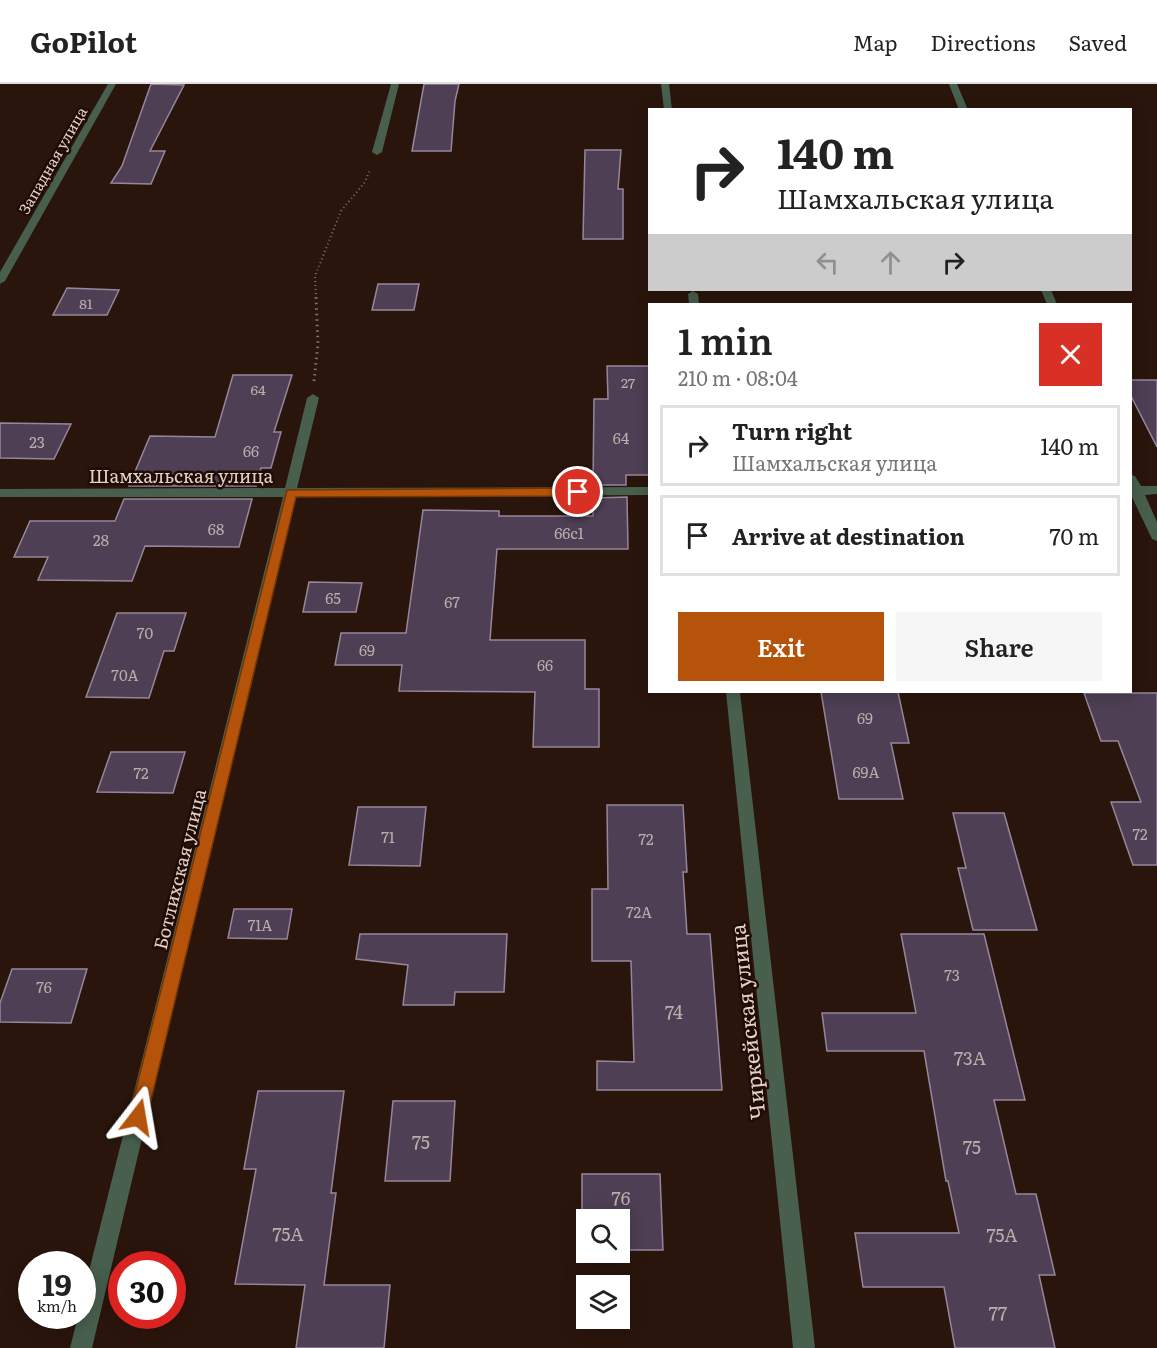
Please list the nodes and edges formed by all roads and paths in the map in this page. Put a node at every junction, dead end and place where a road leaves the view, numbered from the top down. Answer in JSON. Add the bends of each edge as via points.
{"nodes":[{"id":1,"x":112,"y":84,"type":"edge"},
{"id":2,"x":395,"y":84,"type":"edge"},
{"id":3,"x":665,"y":84,"type":"edge"},
{"id":4,"x":953,"y":84,"type":"edge"},
{"id":5,"x":668,"y":108,"type":"edge"},
{"id":6,"x":963,"y":108,"type":"edge"},
{"id":7,"x":377,"y":152,"type":"joint"},
{"id":8,"x":0,"y":281,"type":"edge"},
{"id":9,"x":313,"y":398,"type":"joint"},
{"id":10,"x":1133,"y":487,"type":"edge"},
{"id":11,"x":1157,"y":490,"type":"edge"},
{"id":12,"x":648,"y":491,"type":"edge"},
{"id":13,"x":0,"y":493,"type":"edge"},
{"id":14,"x":291,"y":493,"type":"junction"},
{"id":15,"x":1157,"y":536,"type":"edge"},
{"id":16,"x":733,"y":693,"type":"edge"},
{"id":17,"x":81,"y":1348,"type":"edge"},
{"id":18,"x":804,"y":1348,"type":"edge"}],
"edges":[{"from":1,"to":8,"type":"street","name":"Западная улица"},
{"from":2,"to":7,"type":"street"},
{"from":3,"to":5,"type":"street"},
{"from":4,"to":6,"type":"street"},
{"from":7,"to":9,"type":"path","via":[[364,182],[341,211],[315,276],[318,344]]},
{"from":9,"to":14,"type":"street","name":"Ботлихская улица"},
{"from":10,"to":11,"type":"street"},
{"from":10,"to":15,"type":"street"},
{"from":12,"to":14,"type":"street","name":"Шамхальская улица"},
{"from":13,"to":14,"type":"street","name":"Шамхальская улица"},
{"from":14,"to":17,"type":"street","name":"Ботлихская улица"},
{"from":16,"to":18,"type":"street","name":"Чиркейская улица"}]}
